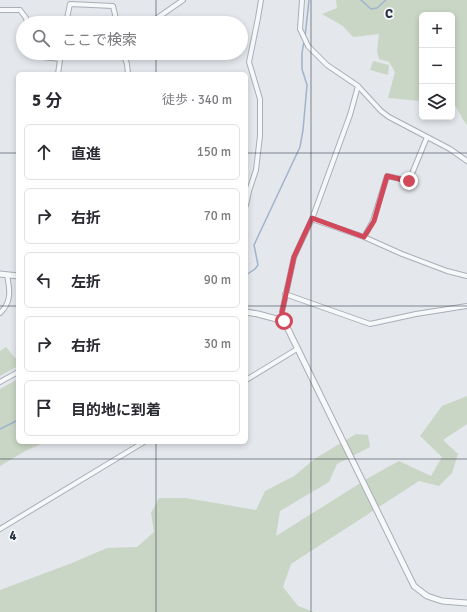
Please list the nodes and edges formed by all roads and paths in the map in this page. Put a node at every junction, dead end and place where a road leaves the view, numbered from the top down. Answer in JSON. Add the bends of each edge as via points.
{"nodes":[{"id":1,"x":182,"y":0,"type":"edge"},
{"id":2,"x":261,"y":0,"type":"edge"},
{"id":3,"x":302,"y":0,"type":"edge"},
{"id":4,"x":0,"y":10,"type":"edge"},
{"id":5,"x":24,"y":16,"type":"edge"},
{"id":6,"x":67,"y":16,"type":"edge"},
{"id":7,"x":115,"y":16,"type":"edge"},
{"id":8,"x":160,"y":16,"type":"edge"},
{"id":9,"x":60,"y":60,"type":"edge"},
{"id":10,"x":126,"y":60,"type":"edge"},
{"id":11,"x":58,"y":72,"type":"edge"},
{"id":12,"x":128,"y":72,"type":"edge"},
{"id":13,"x":358,"y":86,"type":"junction"},
{"id":14,"x":427,"y":137,"type":"junction"},
{"id":15,"x":467,"y":161,"type":"edge"},
{"id":16,"x":248,"y":196,"type":"edge"},
{"id":17,"x":312,"y":218,"type":"junction"},
{"id":18,"x":364,"y":237,"type":"junction"},
{"id":19,"x":0,"y":274,"type":"edge"},
{"id":20,"x":7,"y":275,"type":"junction"},
{"id":21,"x":16,"y":276,"type":"edge"},
{"id":22,"x":467,"y":276,"type":"edge"},
{"id":23,"x":285,"y":294,"type":"junction"},
{"id":24,"x":467,"y":306,"type":"edge"},
{"id":25,"x":248,"y":312,"type":"edge"},
{"id":26,"x":0,"y":313,"type":"edge"},
{"id":27,"x":284,"y":321,"type":"junction"},
{"id":28,"x":297,"y":349,"type":"junction"},
{"id":29,"x":16,"y":373,"type":"edge"},
{"id":30,"x":248,"y":379,"type":"edge"},
{"id":31,"x":0,"y":382,"type":"edge"},
{"id":32,"x":141,"y":444,"type":"edge"},
{"id":33,"x":0,"y":529,"type":"edge"},
{"id":34,"x":467,"y":603,"type":"edge"}],
"edges":[{"from":1,"to":8,"type":"street"},
{"from":2,"to":16,"type":"street","via":[[249,62],[260,99],[260,136],[256,170]]},
{"from":3,"to":13,"type":"street","via":[[300,29],[307,43],[327,65]]},
{"from":4,"to":5,"type":"street","via":[[20,10]]},
{"from":6,"to":7,"type":"street","via":[[70,4],[113,6]]},
{"from":9,"to":11,"type":"street"},
{"from":10,"to":12,"type":"street"},
{"from":13,"to":14,"type":"street","via":[[389,117]]},
{"from":13,"to":17,"type":"street","via":[[350,116]]},
{"from":14,"to":15,"type":"street"},
{"from":14,"to":18,"type":"street","via":[[409,181],[387,176],[374,221]]},
{"from":17,"to":18,"type":"street"},
{"from":17,"to":23,"type":"street","via":[[294,257]]},
{"from":18,"to":22,"type":"street","via":[[402,254]]},
{"from":19,"to":20,"type":"street"},
{"from":20,"to":21,"type":"street"},
{"from":20,"to":26,"type":"street","via":[[9,302]]},
{"from":23,"to":24,"type":"street","via":[[370,324]]},
{"from":23,"to":27,"type":"street","via":[[282,312]]},
{"from":25,"to":27,"type":"street"},
{"from":27,"to":28,"type":"street"},
{"from":28,"to":30,"type":"street"},
{"from":28,"to":34,"type":"street","via":[[414,586],[427,596],[442,601]]},
{"from":29,"to":31,"type":"street"},
{"from":32,"to":33,"type":"street"}]}
